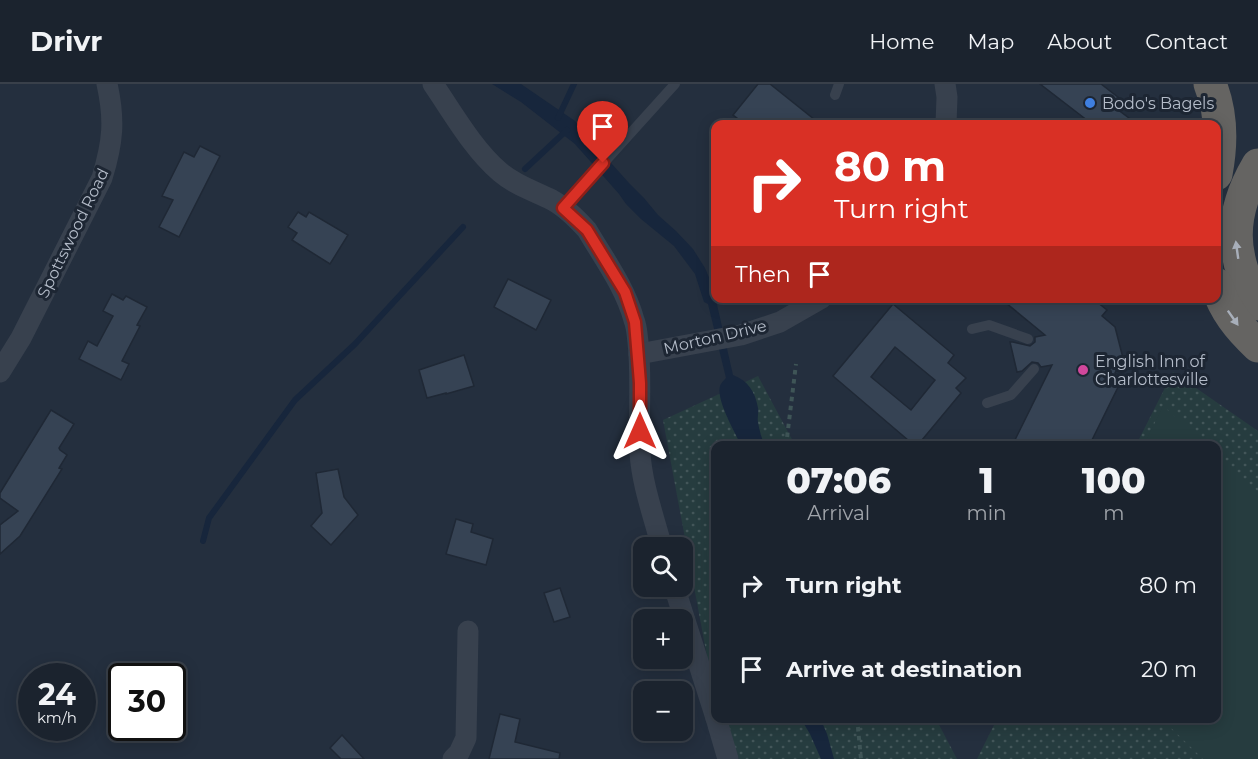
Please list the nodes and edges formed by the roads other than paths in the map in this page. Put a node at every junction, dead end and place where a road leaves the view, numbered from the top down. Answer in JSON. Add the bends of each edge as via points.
{"nodes":[{"id":1,"x":107,"y":84,"type":"edge"},
{"id":2,"x":433,"y":84,"type":"edge"},
{"id":3,"x":675,"y":84,"type":"edge"},
{"id":4,"x":839,"y":84,"type":"edge"},
{"id":5,"x":945,"y":84,"type":"edge"},
{"id":6,"x":1210,"y":84,"type":"edge"},
{"id":7,"x":835,"y":95,"type":"dead end"},
{"id":8,"x":946,"y":120,"type":"edge"},
{"id":9,"x":1220,"y":120,"type":"edge"},
{"id":10,"x":1258,"y":165,"type":"edge"},
{"id":11,"x":563,"y":208,"type":"junction"},
{"id":12,"x":1221,"y":296,"type":"edge"},
{"id":13,"x":813,"y":303,"type":"edge"},
{"id":14,"x":1258,"y":304,"type":"edge"},
{"id":15,"x":972,"y":329,"type":"dead end"},
{"id":16,"x":1028,"y":339,"type":"dead end"},
{"id":17,"x":1258,"y":346,"type":"edge"},
{"id":18,"x":639,"y":354,"type":"junction"},
{"id":19,"x":1034,"y":369,"type":"dead end"},
{"id":20,"x":0,"y":372,"type":"edge"},
{"id":21,"x":987,"y":403,"type":"dead end"},
{"id":22,"x":659,"y":537,"type":"edge"},
{"id":23,"x":678,"y":597,"type":"edge"},
{"id":24,"x":468,"y":630,"type":"dead end"},
{"id":25,"x":711,"y":702,"type":"edge"},
{"id":26,"x":717,"y":723,"type":"edge"},
{"id":27,"x":453,"y":759,"type":"edge"},
{"id":28,"x":728,"y":759,"type":"edge"}],
"edges":[{"from":1,"to":20,"type":"street","name":"Spottswood Road","via":[[113,125],[102,178]]},
{"from":2,"to":11,"type":"street","via":[[482,155],[500,173]]},
{"from":3,"to":11,"type":"lane"},
{"from":4,"to":7,"type":"lane"},
{"from":5,"to":8,"type":"street"},
{"from":6,"to":9,"type":"highway"},
{"from":14,"to":10,"type":"highway","one_way":true,"via":[[1247,286],[1236,241],[1241,205]]},
{"from":11,"to":18,"type":"street","via":[[587,230],[625,292],[635,322]]},
{"from":12,"to":17,"type":"highway","one_way":true,"via":[[1240,330]]},
{"from":13,"to":18,"type":"street","name":"Morton Drive","via":[[780,322],[741,335]]},
{"from":15,"to":16,"type":"lane","via":[[990,325]]},
{"from":18,"to":22,"type":"street","via":[[640,453]]},
{"from":19,"to":21,"type":"lane","via":[[1011,395]]},
{"from":23,"to":25,"type":"street"},
{"from":24,"to":27,"type":"street","via":[[466,738]]},
{"from":26,"to":28,"type":"street"}]}
